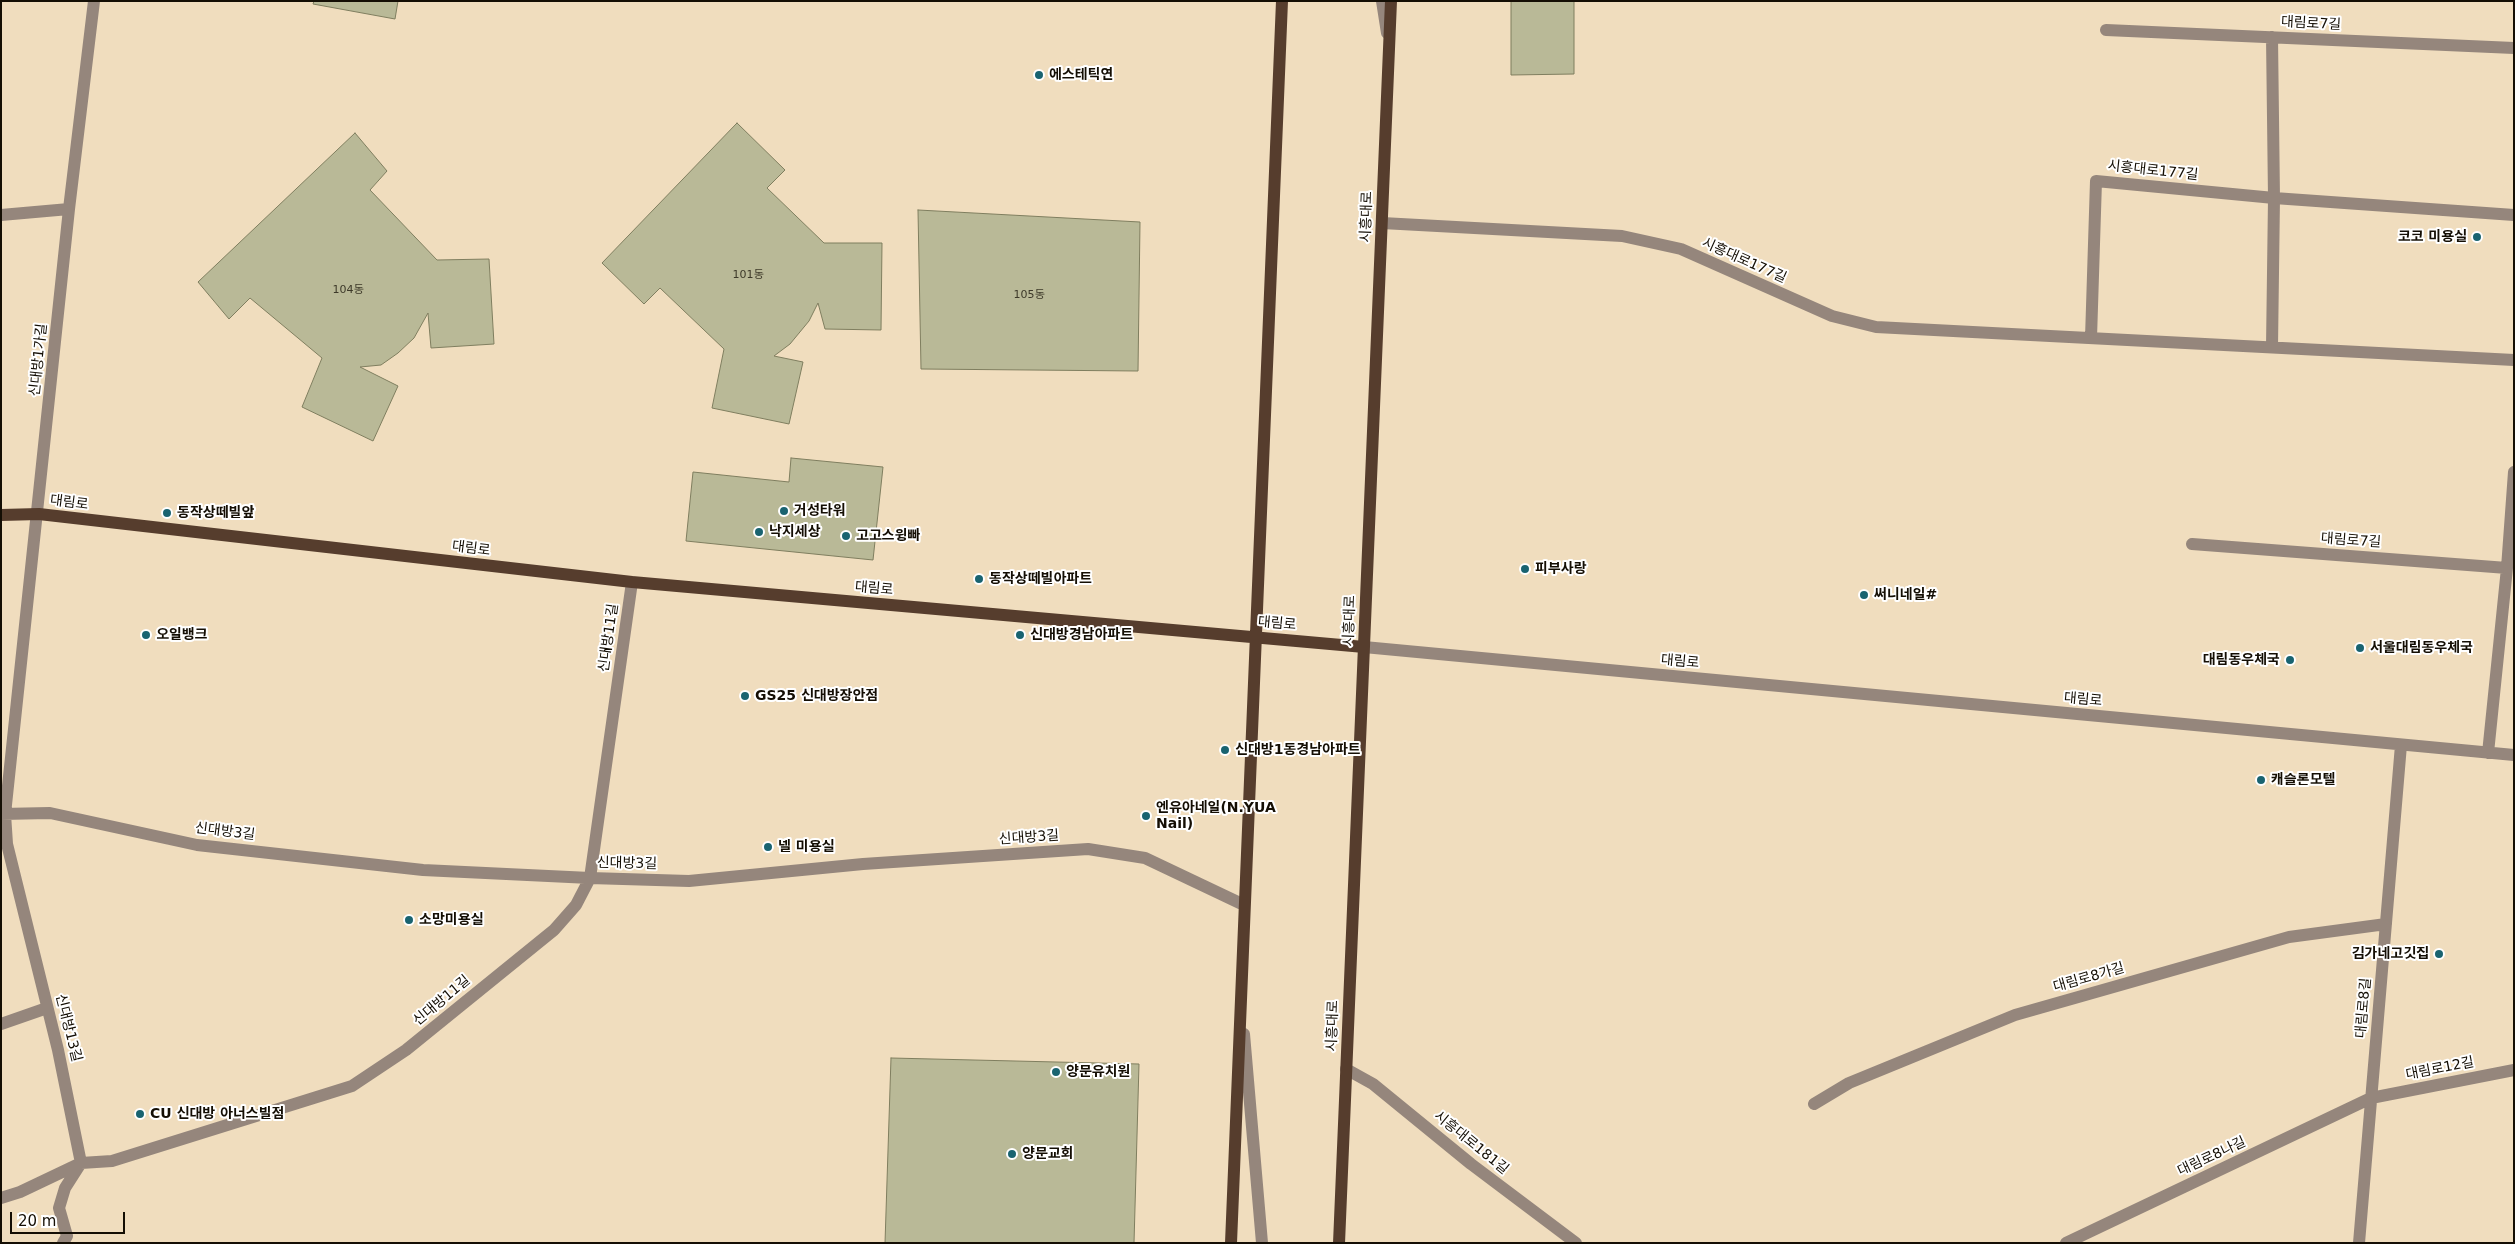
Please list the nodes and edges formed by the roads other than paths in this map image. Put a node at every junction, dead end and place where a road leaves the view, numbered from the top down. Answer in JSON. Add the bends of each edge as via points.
{"nodes":[{"id":1,"x":94,"y":1,"type":"edge"},
{"id":2,"x":1282,"y":1,"type":"edge"},
{"id":3,"x":1382,"y":1,"type":"edge"},
{"id":4,"x":1391,"y":1,"type":"edge"},
{"id":5,"x":2106,"y":30,"type":"dead end"},
{"id":6,"x":2272,"y":37,"type":"junction"},
{"id":7,"x":1389,"y":45,"type":"junction"},
{"id":8,"x":2514,"y":48,"type":"edge"},
{"id":9,"x":2274,"y":198,"type":"junction"},
{"id":10,"x":69,"y":209,"type":"junction"},
{"id":11,"x":1,"y":215,"type":"edge"},
{"id":12,"x":2514,"y":215,"type":"edge"},
{"id":13,"x":1382,"y":223,"type":"junction"},
{"id":14,"x":2092,"y":338,"type":"junction"},
{"id":15,"x":2272,"y":347,"type":"junction"},
{"id":16,"x":2514,"y":360,"type":"edge"},
{"id":17,"x":2514,"y":472,"type":"edge"},
{"id":18,"x":38,"y":514,"type":"junction"},
{"id":19,"x":1,"y":515,"type":"edge"},
{"id":20,"x":2192,"y":544,"type":"dead end"},
{"id":21,"x":2507,"y":568,"type":"junction"},
{"id":22,"x":632,"y":582,"type":"junction"},
{"id":23,"x":1256,"y":638,"type":"junction"},
{"id":24,"x":1364,"y":647,"type":"junction"},
{"id":25,"x":2401,"y":746,"type":"junction"},
{"id":26,"x":2488,"y":753,"type":"junction"},
{"id":27,"x":2514,"y":755,"type":"edge"},
{"id":28,"x":3,"y":814,"type":"edge"},
{"id":29,"x":590,"y":878,"type":"junction"},
{"id":30,"x":1244,"y":905,"type":"junction"},
{"id":31,"x":2386,"y":924,"type":"junction"},
{"id":32,"x":1241,"y":999,"type":"junction"},
{"id":33,"x":47,"y":1008,"type":"junction"},
{"id":34,"x":1,"y":1024,"type":"edge"},
{"id":35,"x":1346,"y":1069,"type":"junction"},
{"id":36,"x":2514,"y":1070,"type":"edge"},
{"id":37,"x":2371,"y":1098,"type":"junction"},
{"id":38,"x":1814,"y":1104,"type":"dead end"},
{"id":39,"x":81,"y":1163,"type":"junction"},
{"id":40,"x":1,"y":1198,"type":"edge"},
{"id":41,"x":1569,"y":1241,"type":"edge"},
{"id":42,"x":63,"y":1243,"type":"edge"},
{"id":43,"x":1231,"y":1243,"type":"edge"},
{"id":44,"x":1262,"y":1243,"type":"edge"},
{"id":45,"x":1338,"y":1243,"type":"edge"},
{"id":46,"x":2066,"y":1243,"type":"edge"},
{"id":47,"x":2359,"y":1243,"type":"edge"}],
"edges":[{"from":1,"to":10,"type":"street","name":"신대방1가길"},
{"from":2,"to":23,"type":"main road"},
{"from":3,"to":7,"type":"street"},
{"from":4,"to":7,"type":"main road","name":"시흥대로"},
{"from":5,"to":6,"type":"street","name":"대림로7길"},
{"from":6,"to":8,"type":"street","name":"대림로7길"},
{"from":6,"to":9,"type":"street"},
{"from":7,"to":13,"type":"main road","name":"시흥대로"},
{"from":9,"to":12,"type":"street"},
{"from":9,"to":14,"type":"street","name":"시흥대로177길","via":[[2096,181]]},
{"from":9,"to":15,"type":"street"},
{"from":10,"to":11,"type":"street"},
{"from":10,"to":18,"type":"street","name":"신대방1가길"},
{"from":13,"to":14,"type":"street","name":"시흥대로177길","via":[[1622,236],[1680,249],[1832,316],[1876,327]]},
{"from":13,"to":24,"type":"main road","name":"시흥대로"},
{"from":14,"to":15,"type":"street","name":"시흥대로177길"},
{"from":15,"to":16,"type":"street","name":"시흥대로177길"},
{"from":17,"to":21,"type":"street"},
{"from":18,"to":19,"type":"main road","name":"대림로"},
{"from":18,"to":22,"type":"main road","name":"대림로"},
{"from":18,"to":28,"type":"street","name":"대림로"},
{"from":20,"to":21,"type":"street","name":"대림로7길"},
{"from":21,"to":26,"type":"street"},
{"from":22,"to":23,"type":"main road","name":"대림로"},
{"from":22,"to":29,"type":"street","name":"신대방11길"},
{"from":23,"to":24,"type":"main road","name":"대림로"},
{"from":23,"to":30,"type":"main road"},
{"from":24,"to":25,"type":"street","name":"대림로"},
{"from":24,"to":35,"type":"main road","name":"시흥대로"},
{"from":25,"to":26,"type":"street","name":"대림로"},
{"from":25,"to":31,"type":"street","name":"대림로8길"},
{"from":26,"to":27,"type":"street","name":"대림로"},
{"from":28,"to":29,"type":"street","name":"신대방3길","via":[[50,813],[197,845],[423,870]]},
{"from":28,"to":33,"type":"street","name":"신대방13길","via":[[7,844]]},
{"from":29,"to":30,"type":"street","name":"신대방3길","via":[[689,881],[863,864],[1088,849],[1145,858]]},
{"from":29,"to":39,"type":"street","name":"신대방11길","via":[[576,904],[554,930],[406,1050],[352,1086],[112,1161]]},
{"from":30,"to":32,"type":"main road"},
{"from":31,"to":37,"type":"street","name":"대림로8길"},
{"from":31,"to":38,"type":"street","name":"대림로8가길","via":[[2289,937],[2015,1015],[1849,1083]]},
{"from":32,"to":43,"type":"main road"},
{"from":32,"to":44,"type":"street"},
{"from":33,"to":34,"type":"street"},
{"from":33,"to":39,"type":"street","name":"신대방13길"},
{"from":35,"to":41,"type":"street","name":"시흥대로181길","via":[[1373,1084]]},
{"from":35,"to":45,"type":"main road","name":"시흥대로"},
{"from":36,"to":37,"type":"street","name":"대림로12길"},
{"from":37,"to":46,"type":"street","name":"대림로8나길"},
{"from":37,"to":47,"type":"street","name":"대림로8길"},
{"from":39,"to":40,"type":"street","name":"신대방11길"},
{"from":39,"to":42,"type":"street","via":[[65,1188],[59,1208],[67,1236]]}]}
